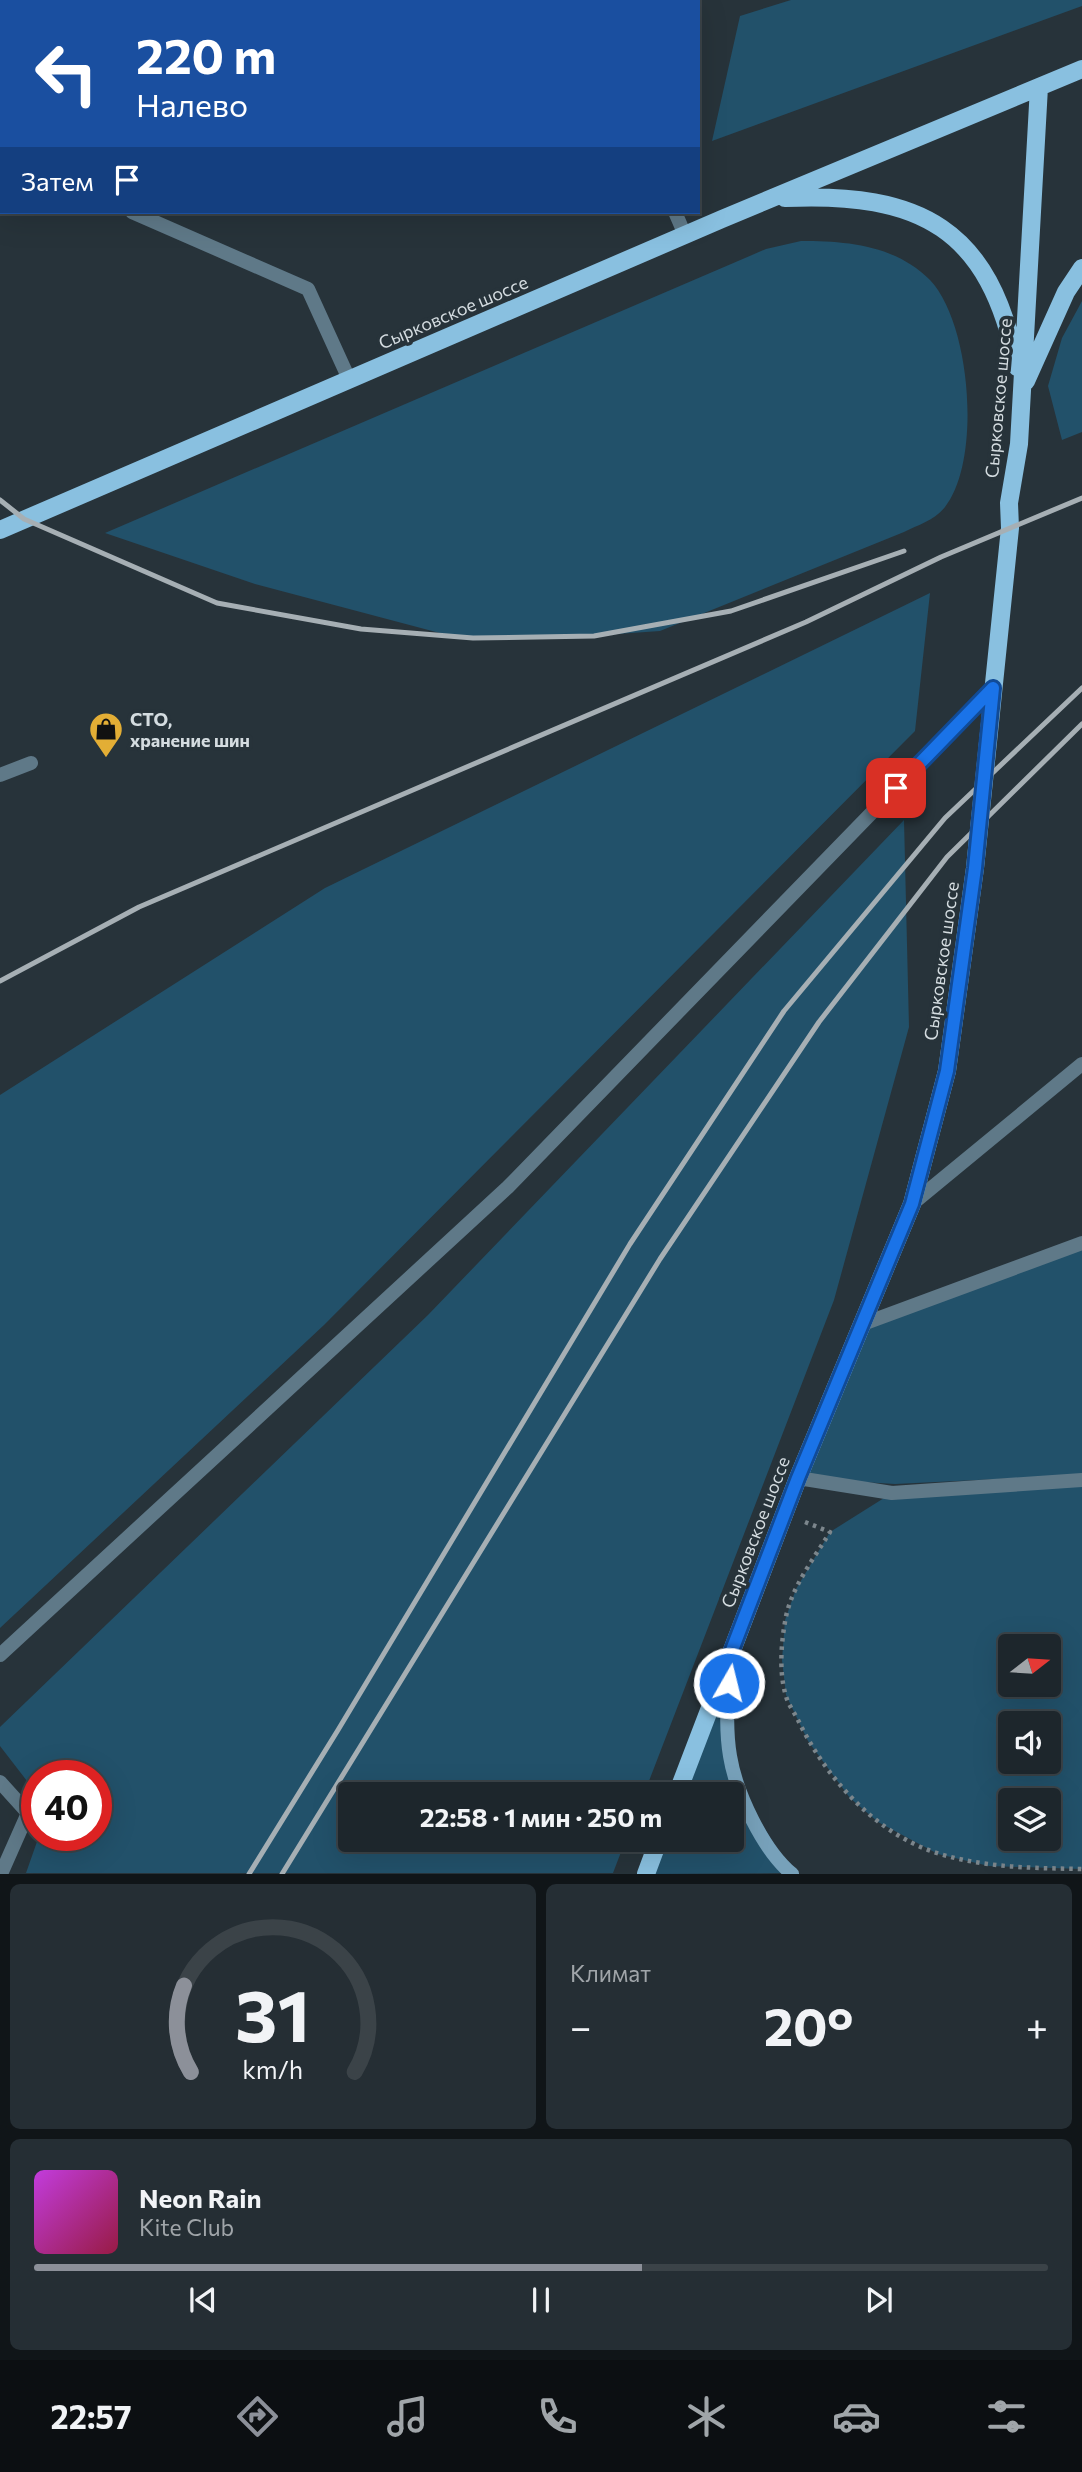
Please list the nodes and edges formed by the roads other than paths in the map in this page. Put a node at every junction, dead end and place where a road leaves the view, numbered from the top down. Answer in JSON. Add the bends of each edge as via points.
{"nodes":[{"id":1,"x":1082,"y":69,"type":"edge"},
{"id":2,"x":1039,"y":87,"type":"junction"},
{"id":3,"x":771,"y":199,"type":"junction"},
{"id":4,"x":137,"y":214,"type":"edge"},
{"id":5,"x":676,"y":214,"type":"edge"},
{"id":6,"x":685,"y":235,"type":"junction"},
{"id":7,"x":1082,"y":268,"type":"edge"},
{"id":8,"x":349,"y":379,"type":"junction"},
{"id":9,"x":1022,"y":391,"type":"junction"},
{"id":10,"x":0,"y":530,"type":"edge"},
{"id":11,"x":993,"y":688,"type":"junction"},
{"id":12,"x":31,"y":763,"type":"dead end"},
{"id":13,"x":0,"y":775,"type":"edge"},
{"id":14,"x":1082,"y":1064,"type":"edge"},
{"id":15,"x":912,"y":1204,"type":"junction"},
{"id":16,"x":1082,"y":1243,"type":"edge"},
{"id":17,"x":863,"y":1324,"type":"junction"},
{"id":18,"x":798,"y":1478,"type":"junction"},
{"id":19,"x":1082,"y":1480,"type":"edge"},
{"id":20,"x":0,"y":1655,"type":"edge"},
{"id":21,"x":729,"y":1658,"type":"junction"},
{"id":22,"x":0,"y":1782,"type":"edge"},
{"id":23,"x":682,"y":1782,"type":"edge"},
{"id":24,"x":654,"y":1852,"type":"edge"},
{"id":25,"x":1,"y":1874,"type":"edge"},
{"id":26,"x":646,"y":1874,"type":"edge"},
{"id":27,"x":792,"y":1874,"type":"edge"}],
"edges":[{"from":1,"to":2,"type":"main road","name":"Сырковское шоссе"},
{"from":2,"to":3,"type":"main road","name":"Сырковское шоссе"},
{"from":2,"to":9,"type":"main road","name":"Сырковское шоссе"},
{"from":3,"to":6,"type":"main road","name":"Сырковское шоссе"},
{"from":3,"to":9,"type":"main road","via":[[881,204],[949,231],[990,281],[1004,314]]},
{"from":4,"to":8,"type":"lane","via":[[308,289]]},
{"from":5,"to":6,"type":"lane"},
{"from":6,"to":8,"type":"main road","name":"Сырковское шоссе"},
{"from":7,"to":9,"type":"main road","via":[[1066,292]]},
{"from":8,"to":10,"type":"main road","name":"Сырковское шоссе"},
{"from":9,"to":11,"type":"main road","name":"Сырковское шоссе"},
{"from":11,"to":15,"type":"main road","name":"Сырковское шоссе","via":[[975,868],[947,1071]]},
{"from":11,"to":20,"type":"lane","via":[[509,1187]]},
{"from":12,"to":13,"type":"lane"},
{"from":14,"to":15,"type":"lane"},
{"from":15,"to":17,"type":"main road","name":"Сырковское шоссе"},
{"from":16,"to":17,"type":"lane"},
{"from":17,"to":18,"type":"main road","name":"Сырковское шоссе"},
{"from":18,"to":19,"type":"lane","via":[[892,1493]]},
{"from":18,"to":21,"type":"main road","name":"Сырковское шоссе"},
{"from":21,"to":23,"type":"main road","name":"Сырковское шоссе"},
{"from":21,"to":27,"type":"street","via":[[730,1756],[736,1777],[755,1823]]},
{"from":22,"to":25,"type":"lane","via":[[28,1813]]},
{"from":24,"to":26,"type":"main road"}]}
